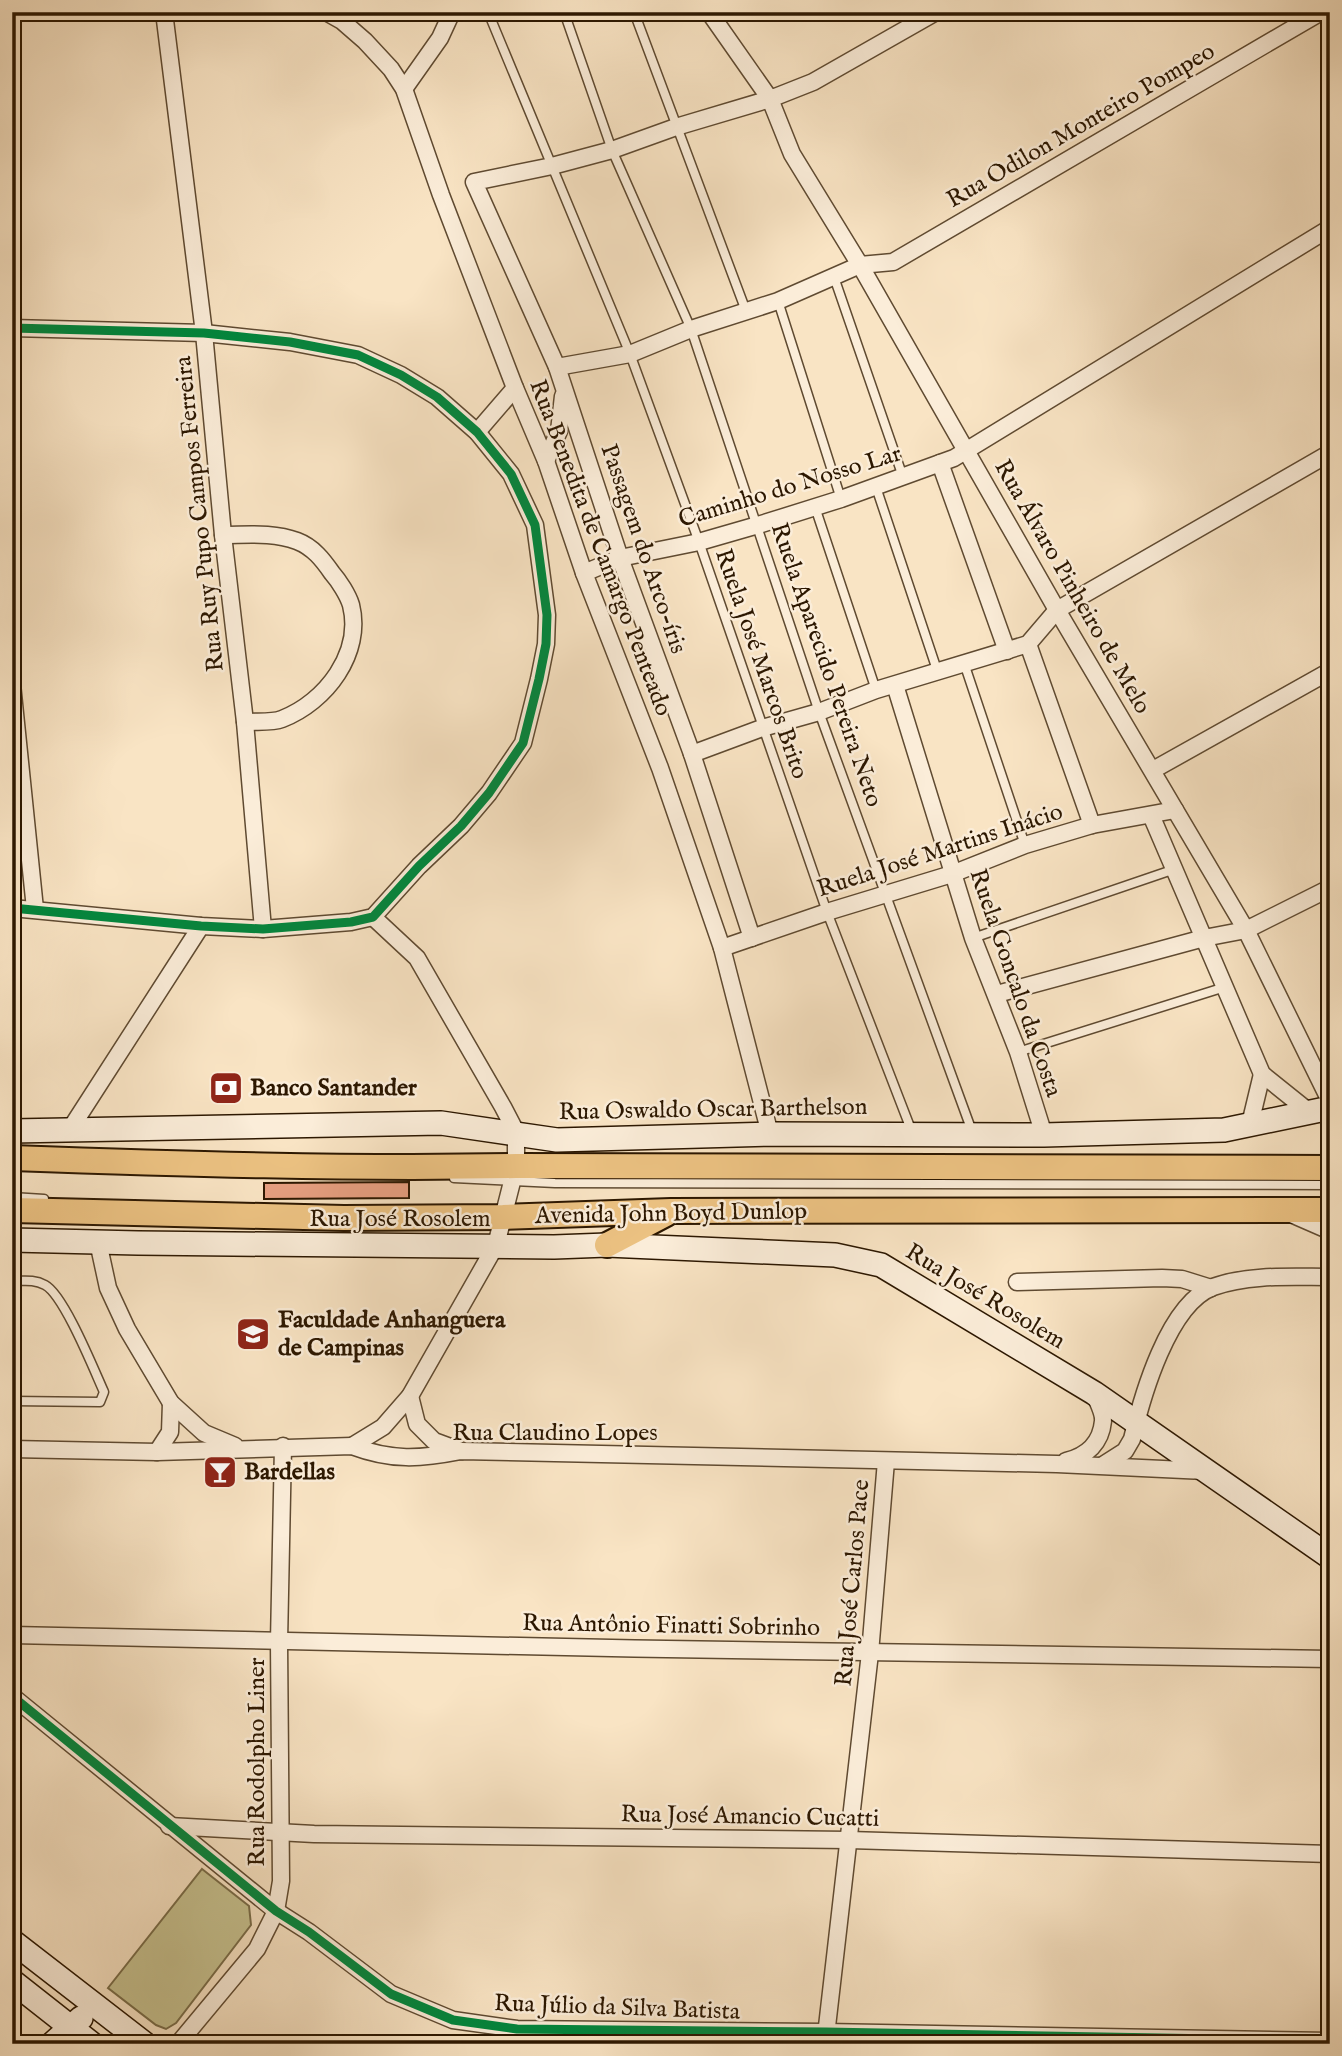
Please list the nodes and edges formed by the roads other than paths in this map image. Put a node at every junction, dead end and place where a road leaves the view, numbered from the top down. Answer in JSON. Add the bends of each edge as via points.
{"nodes":[{"id":1,"x":164,"y":12,"type":"edge"},
{"id":2,"x":326,"y":12,"type":"edge"},
{"id":3,"x":452,"y":12,"type":"edge"},
{"id":4,"x":488,"y":12,"type":"edge"},
{"id":5,"x":564,"y":12,"type":"edge"},
{"id":6,"x":634,"y":12,"type":"edge"},
{"id":7,"x":936,"y":12,"type":"edge"},
{"id":8,"x":1321,"y":12,"type":"edge"},
{"id":9,"x":710,"y":13,"type":"edge"},
{"id":10,"x":404,"y":89,"type":"junction"},
{"id":11,"x":770,"y":99,"type":"junction"},
{"id":12,"x":676,"y":127,"type":"junction"},
{"id":13,"x":612,"y":150,"type":"junction"},
{"id":14,"x":552,"y":166,"type":"junction"},
{"id":15,"x":1330,"y":228,"type":"edge"},
{"id":16,"x":860,"y":265,"type":"junction"},
{"id":17,"x":834,"y":277,"type":"junction"},
{"id":18,"x":778,"y":301,"type":"junction"},
{"id":19,"x":746,"y":311,"type":"junction"},
{"id":20,"x":12,"y":328,"type":"edge"},
{"id":21,"x":691,"y":329,"type":"junction"},
{"id":22,"x":204,"y":333,"type":"junction"},
{"id":23,"x":629,"y":354,"type":"junction"},
{"id":24,"x":557,"y":367,"type":"junction"},
{"id":25,"x":514,"y":388,"type":"junction"},
{"id":26,"x":564,"y":391,"type":"junction"},
{"id":27,"x":477,"y":432,"type":"junction"},
{"id":28,"x":967,"y":450,"type":"junction"},
{"id":29,"x":1330,"y":453,"type":"edge"},
{"id":30,"x":546,"y":461,"type":"junction"},
{"id":31,"x":940,"y":463,"type":"junction"},
{"id":32,"x":903,"y":477,"type":"junction"},
{"id":33,"x":876,"y":487,"type":"junction"},
{"id":34,"x":841,"y":499,"type":"junction"},
{"id":35,"x":815,"y":507,"type":"junction"},
{"id":36,"x":758,"y":525,"type":"junction"},
{"id":37,"x":223,"y":535,"type":"junction"},
{"id":38,"x":699,"y":542,"type":"junction"},
{"id":39,"x":620,"y":558,"type":"junction"},
{"id":40,"x":583,"y":573,"type":"junction"},
{"id":41,"x":1057,"y":610,"type":"junction"},
{"id":42,"x":1027,"y":644,"type":"junction"},
{"id":43,"x":1007,"y":651,"type":"junction"},
{"id":44,"x":964,"y":663,"type":"junction"},
{"id":45,"x":937,"y":670,"type":"junction"},
{"id":46,"x":1330,"y":671,"type":"edge"},
{"id":47,"x":12,"y":684,"type":"edge"},
{"id":48,"x":895,"y":685,"type":"junction"},
{"id":49,"x":876,"y":690,"type":"junction"},
{"id":50,"x":819,"y":712,"type":"junction"},
{"id":51,"x":245,"y":722,"type":"junction"},
{"id":52,"x":762,"y":728,"type":"junction"},
{"id":53,"x":692,"y":754,"type":"junction"},
{"id":54,"x":1153,"y":770,"type":"junction"},
{"id":55,"x":1175,"y":810,"type":"junction"},
{"id":56,"x":1151,"y":815,"type":"junction"},
{"id":57,"x":1092,"y":825,"type":"junction"},
{"id":58,"x":1025,"y":845,"type":"junction"},
{"id":59,"x":1175,"y":869,"type":"junction"},
{"id":60,"x":952,"y":874,"type":"junction"},
{"id":61,"x":1330,"y":888,"type":"edge"},
{"id":62,"x":885,"y":894,"type":"junction"},
{"id":63,"x":12,"y":908,"type":"edge"},
{"id":64,"x":35,"y":909,"type":"junction"},
{"id":65,"x":827,"y":912,"type":"junction"},
{"id":66,"x":373,"y":917,"type":"junction"},
{"id":67,"x":201,"y":926,"type":"junction"},
{"id":68,"x":263,"y":929,"type":"junction"},
{"id":69,"x":1247,"y":930,"type":"junction"},
{"id":70,"x":1204,"y":937,"type":"junction"},
{"id":71,"x":752,"y":938,"type":"junction"},
{"id":72,"x":973,"y":938,"type":"junction"},
{"id":73,"x":722,"y":948,"type":"junction"},
{"id":74,"x":1225,"y":987,"type":"junction"},
{"id":75,"x":997,"y":994,"type":"junction"},
{"id":76,"x":1018,"y":1052,"type":"junction"},
{"id":77,"x":1262,"y":1074,"type":"junction"},
{"id":78,"x":1330,"y":1101,"type":"edge"},
{"id":79,"x":1319,"y":1110,"type":"edge"},
{"id":80,"x":1250,"y":1124,"type":"junction"},
{"id":81,"x":12,"y":1130,"type":"edge"},
{"id":82,"x":69,"y":1131,"type":"junction"},
{"id":83,"x":516,"y":1132,"type":"junction"},
{"id":84,"x":770,"y":1134,"type":"junction"},
{"id":85,"x":914,"y":1135,"type":"junction"},
{"id":86,"x":974,"y":1135,"type":"junction"},
{"id":87,"x":1044,"y":1135,"type":"junction"},
{"id":88,"x":12,"y":1158,"type":"edge"},
{"id":89,"x":12,"y":1164,"type":"edge"},
{"id":90,"x":1330,"y":1168,"type":"edge"},
{"id":91,"x":89,"y":1170,"type":"dead end"},
{"id":92,"x":514,"y":1174,"type":"junction"},
{"id":93,"x":262,"y":1175,"type":"dead end"},
{"id":94,"x":423,"y":1177,"type":"dead end"},
{"id":95,"x":449,"y":1178,"type":"dead end"},
{"id":96,"x":1330,"y":1185,"type":"edge"},
{"id":97,"x":12,"y":1197,"type":"edge"},
{"id":98,"x":58,"y":1199,"type":"dead end"},
{"id":99,"x":1304,"y":1200,"type":"dead end"},
{"id":100,"x":720,"y":1201,"type":"dead end"},
{"id":101,"x":1330,"y":1201,"type":"edge"},
{"id":102,"x":637,"y":1202,"type":"dead end"},
{"id":103,"x":180,"y":1204,"type":"dead end"},
{"id":104,"x":316,"y":1208,"type":"dead end"},
{"id":105,"x":505,"y":1209,"type":"junction"},
{"id":106,"x":1279,"y":1209,"type":"junction"},
{"id":107,"x":12,"y":1210,"type":"edge"},
{"id":108,"x":1330,"y":1210,"type":"edge"},
{"id":109,"x":671,"y":1211,"type":"junction"},
{"id":110,"x":1330,"y":1230,"type":"edge"},
{"id":111,"x":12,"y":1240,"type":"edge"},
{"id":112,"x":98,"y":1242,"type":"junction"},
{"id":113,"x":496,"y":1245,"type":"junction"},
{"id":114,"x":607,"y":1245,"type":"junction"},
{"id":115,"x":1330,"y":1277,"type":"edge"},
{"id":116,"x":12,"y":1281,"type":"edge"},
{"id":117,"x":1017,"y":1282,"type":"dead end"},
{"id":118,"x":1211,"y":1288,"type":"junction"},
{"id":119,"x":1094,"y":1393,"type":"junction"},
{"id":120,"x":410,"y":1396,"type":"junction"},
{"id":121,"x":12,"y":1401,"type":"edge"},
{"id":122,"x":171,"y":1403,"type":"junction"},
{"id":123,"x":1136,"y":1421,"type":"junction"},
{"id":124,"x":352,"y":1446,"type":"junction"},
{"id":125,"x":283,"y":1447,"type":"junction"},
{"id":126,"x":239,"y":1448,"type":"junction"},
{"id":127,"x":12,"y":1449,"type":"edge"},
{"id":128,"x":461,"y":1451,"type":"junction"},
{"id":129,"x":157,"y":1452,"type":"junction"},
{"id":130,"x":886,"y":1461,"type":"junction"},
{"id":131,"x":1057,"y":1464,"type":"junction"},
{"id":132,"x":1101,"y":1466,"type":"junction"},
{"id":133,"x":1207,"y":1472,"type":"junction"},
{"id":134,"x":1330,"y":1557,"type":"edge"},
{"id":135,"x":12,"y":1634,"type":"edge"},
{"id":136,"x":279,"y":1642,"type":"junction"},
{"id":137,"x":870,"y":1653,"type":"junction"},
{"id":138,"x":1330,"y":1658,"type":"edge"},
{"id":139,"x":12,"y":1696,"type":"edge"},
{"id":140,"x":169,"y":1826,"type":"junction"},
{"id":141,"x":279,"y":1832,"type":"junction"},
{"id":142,"x":849,"y":1840,"type":"junction"},
{"id":143,"x":1330,"y":1854,"type":"edge"},
{"id":144,"x":276,"y":1911,"type":"junction"},
{"id":145,"x":12,"y":1941,"type":"edge"},
{"id":146,"x":12,"y":1982,"type":"edge"},
{"id":147,"x":94,"y":2004,"type":"junction"},
{"id":148,"x":71,"y":2028,"type":"junction"},
{"id":149,"x":826,"y":2038,"type":"edge"},
{"id":150,"x":1330,"y":2041,"type":"edge"},
{"id":151,"x":52,"y":2044,"type":"edge"},
{"id":152,"x":92,"y":2044,"type":"edge"},
{"id":153,"x":145,"y":2044,"type":"edge"},
{"id":154,"x":178,"y":2044,"type":"edge"}],
"edges":[{"from":1,"to":22,"type":"street","name":"Rua Ruy Pupo Campos Ferreira"},
{"from":2,"to":10,"type":"street","name":"Rua Benedita de Camargo Penteado","via":[[365,41]]},
{"from":3,"to":10,"type":"street","via":[[440,38]]},
{"from":4,"to":14,"type":"lane","name":"Ruela José Marcos Brito"},
{"from":5,"to":13,"type":"lane","name":"Ruela Aparecido Pereira Neto"},
{"from":6,"to":12,"type":"lane"},
{"from":7,"to":11,"type":"street","via":[[813,82]]},
{"from":8,"to":16,"type":"street","name":"Rua Odilon Monteiro Pompeo","via":[[893,262]]},
{"from":9,"to":11,"type":"street","name":"Rua Álvaro Pinheiro de Melo"},
{"from":10,"to":25,"type":"street","name":"Rua Benedita de Camargo Penteado"},
{"from":11,"to":12,"type":"street"},
{"from":11,"to":16,"type":"street","name":"Rua Álvaro Pinheiro de Melo","via":[[792,154]]},
{"from":12,"to":13,"type":"street"},
{"from":12,"to":19,"type":"lane"},
{"from":13,"to":14,"type":"street"},
{"from":13,"to":21,"type":"lane","name":"Ruela Aparecido Pereira Neto"},
{"from":14,"to":23,"type":"lane","name":"Ruela José Marcos Brito"},
{"from":14,"to":24,"type":"street","name":"Passagem do Arco-íris","via":[[474,182]]},
{"from":15,"to":28,"type":"street","name":"Caminho do Nosso Lar"},
{"from":16,"to":17,"type":"street","name":"Rua Odilon Monteiro Pompeo"},
{"from":16,"to":28,"type":"street","name":"Rua Álvaro Pinheiro de Melo"},
{"from":17,"to":18,"type":"street","name":"Rua Odilon Monteiro Pompeo"},
{"from":17,"to":32,"type":"lane"},
{"from":18,"to":19,"type":"street","name":"Rua Odilon Monteiro Pompeo"},
{"from":18,"to":34,"type":"lane"},
{"from":19,"to":21,"type":"street","name":"Rua Odilon Monteiro Pompeo"},
{"from":20,"to":22,"type":"street"},
{"from":21,"to":23,"type":"street","name":"Rua Odilon Monteiro Pompeo"},
{"from":21,"to":36,"type":"lane","name":"Ruela Aparecido Pereira Neto"},
{"from":22,"to":27,"type":"street","via":[[358,355],[437,397]]},
{"from":22,"to":37,"type":"street","name":"Rua Ruy Pupo Campos Ferreira"},
{"from":23,"to":24,"type":"street","name":"Rua Odilon Monteiro Pompeo"},
{"from":23,"to":38,"type":"lane","name":"Ruela José Marcos Brito"},
{"from":24,"to":26,"type":"street","name":"Passagem do Arco-íris"},
{"from":25,"to":27,"type":"street"},
{"from":25,"to":30,"type":"street","name":"Rua Benedita de Camargo Penteado"},
{"from":26,"to":30,"type":"street","via":[[559,431]]},
{"from":26,"to":39,"type":"street","name":"Passagem do Arco-íris"},
{"from":27,"to":66,"type":"street","via":[[511,474],[535,525],[547,615],[540,679],[523,743],[489,793]]},
{"from":28,"to":31,"type":"street","name":"Caminho do Nosso Lar"},
{"from":28,"to":41,"type":"street","name":"Rua Álvaro Pinheiro de Melo"},
{"from":29,"to":41,"type":"street"},
{"from":30,"to":40,"type":"street","name":"Rua Benedita de Camargo Penteado"},
{"from":31,"to":32,"type":"street","name":"Caminho do Nosso Lar"},
{"from":31,"to":43,"type":"street"},
{"from":32,"to":33,"type":"street","name":"Caminho do Nosso Lar"},
{"from":33,"to":34,"type":"street","name":"Caminho do Nosso Lar"},
{"from":33,"to":45,"type":"lane"},
{"from":34,"to":35,"type":"street","name":"Caminho do Nosso Lar"},
{"from":35,"to":36,"type":"street","name":"Caminho do Nosso Lar"},
{"from":35,"to":49,"type":"lane"},
{"from":36,"to":38,"type":"street","name":"Caminho do Nosso Lar"},
{"from":36,"to":50,"type":"lane","name":"Ruela Aparecido Pereira Neto"},
{"from":37,"to":51,"type":"street","name":"Rua Ruy Pupo Campos Ferreira"},
{"from":37,"to":51,"type":"street","via":[[268,534],[298,541],[319,555],[351,604],[353,639],[339,673],[324,691],[281,720]]},
{"from":38,"to":39,"type":"street","name":"Caminho do Nosso Lar"},
{"from":38,"to":52,"type":"lane","name":"Ruela José Marcos Brito"},
{"from":39,"to":40,"type":"street","name":"Caminho do Nosso Lar"},
{"from":39,"to":53,"type":"street","name":"Passagem do Arco-íris"},
{"from":40,"to":73,"type":"street","name":"Rua Benedita de Camargo Penteado","via":[[660,768]]},
{"from":41,"to":42,"type":"street"},
{"from":41,"to":54,"type":"street","name":"Rua Álvaro Pinheiro de Melo"},
{"from":42,"to":43,"type":"street"},
{"from":42,"to":57,"type":"street"},
{"from":43,"to":44,"type":"street"},
{"from":44,"to":45,"type":"street"},
{"from":44,"to":58,"type":"lane"},
{"from":45,"to":48,"type":"street"},
{"from":46,"to":54,"type":"street"},
{"from":47,"to":64,"type":"street"},
{"from":48,"to":49,"type":"street"},
{"from":48,"to":60,"type":"street","name":"Ruela Goncalo da Costa"},
{"from":49,"to":50,"type":"street"},
{"from":50,"to":52,"type":"street"},
{"from":50,"to":62,"type":"lane","name":"Ruela Aparecido Pereira Neto"},
{"from":51,"to":68,"type":"street","name":"Rua Ruy Pupo Campos Ferreira"},
{"from":52,"to":53,"type":"street"},
{"from":52,"to":65,"type":"lane","name":"Ruela José Marcos Brito"},
{"from":53,"to":71,"type":"street","name":"Passagem do Arco-íris"},
{"from":54,"to":55,"type":"street","name":"Rua Álvaro Pinheiro de Melo"},
{"from":55,"to":56,"type":"street","name":"Ruela José Martins Inácio"},
{"from":55,"to":69,"type":"street","name":"Rua Álvaro Pinheiro de Melo"},
{"from":56,"to":57,"type":"street","name":"Ruela José Martins Inácio"},
{"from":56,"to":59,"type":"street"},
{"from":57,"to":58,"type":"street","name":"Ruela José Martins Inácio"},
{"from":58,"to":60,"type":"street","name":"Ruela José Martins Inácio"},
{"from":59,"to":70,"type":"street"},
{"from":59,"to":72,"type":"lane"},
{"from":60,"to":62,"type":"street","name":"Ruela José Martins Inácio"},
{"from":60,"to":72,"type":"street","name":"Ruela Goncalo da Costa"},
{"from":61,"to":69,"type":"street"},
{"from":62,"to":65,"type":"street","name":"Ruela José Martins Inácio"},
{"from":62,"to":86,"type":"lane","name":"Ruela Aparecido Pereira Neto"},
{"from":63,"to":64,"type":"street"},
{"from":64,"to":67,"type":"street"},
{"from":65,"to":71,"type":"street","name":"Ruela José Martins Inácio"},
{"from":65,"to":85,"type":"lane","name":"Ruela José Marcos Brito"},
{"from":66,"to":68,"type":"street"},
{"from":66,"to":83,"type":"street","via":[[417,958]]},
{"from":67,"to":68,"type":"street"},
{"from":67,"to":82,"type":"street"},
{"from":69,"to":70,"type":"street"},
{"from":69,"to":78,"type":"street","name":"Rua Álvaro Pinheiro de Melo"},
{"from":70,"to":74,"type":"street"},
{"from":70,"to":75,"type":"street"},
{"from":71,"to":73,"type":"street","name":"Ruela José Martins Inácio"},
{"from":72,"to":75,"type":"street","name":"Ruela Goncalo da Costa"},
{"from":73,"to":84,"type":"street","name":"Rua Benedita de Camargo Penteado"},
{"from":74,"to":76,"type":"lane"},
{"from":74,"to":77,"type":"street"},
{"from":75,"to":76,"type":"street","name":"Ruela Goncalo da Costa"},
{"from":76,"to":87,"type":"street","name":"Ruela Goncalo da Costa"},
{"from":77,"to":79,"type":"street"},
{"from":77,"to":80,"type":"street"},
{"from":79,"to":80,"type":"street","name":"Rua Oswaldo Oscar Barthelson"},
{"from":80,"to":87,"type":"street","name":"Rua Oswaldo Oscar Barthelson","via":[[1224,1130]]},
{"from":81,"to":82,"type":"street","name":"Rua Oswaldo Oscar Barthelson"},
{"from":82,"to":83,"type":"street","name":"Rua Oswaldo Oscar Barthelson","via":[[441,1123]]},
{"from":83,"to":84,"type":"street","name":"Rua Oswaldo Oscar Barthelson","via":[[557,1140]]},
{"from":83,"to":92,"type":"street"},
{"from":84,"to":85,"type":"street","name":"Rua Oswaldo Oscar Barthelson"},
{"from":85,"to":86,"type":"street","name":"Rua Oswaldo Oscar Barthelson"},
{"from":86,"to":87,"type":"street","name":"Rua Oswaldo Oscar Barthelson"},
{"from":88,"to":92,"type":"main road","name":"Avenida John Boyd Dunlop"},
{"from":89,"to":91,"type":"lane"},
{"from":90,"to":92,"type":"main road","name":"Avenida John Boyd Dunlop"},
{"from":92,"to":95,"type":"lane"},
{"from":92,"to":96,"type":"lane"},
{"from":92,"to":105,"type":"street"},
{"from":93,"to":94,"type":"lane"},
{"from":97,"to":98,"type":"lane"},
{"from":99,"to":101,"type":"lane"},
{"from":100,"to":102,"type":"lane"},
{"from":103,"to":104,"type":"lane"},
{"from":105,"to":107,"type":"main road","name":"Avenida John Boyd Dunlop","via":[[344,1218]]},
{"from":105,"to":109,"type":"main road","name":"Avenida John Boyd Dunlop"},
{"from":105,"to":113,"type":"street"},
{"from":106,"to":108,"type":"main road","name":"Avenida John Boyd Dunlop"},
{"from":106,"to":109,"type":"main road","name":"Avenida John Boyd Dunlop"},
{"from":106,"to":110,"type":"street"},
{"from":109,"to":114,"type":"main road"},
{"from":111,"to":112,"type":"street","name":"Rua José Rosolem"},
{"from":112,"to":113,"type":"street","name":"Rua José Rosolem"},
{"from":112,"to":122,"type":"street","via":[[108,1288],[122,1319]]},
{"from":113,"to":114,"type":"street","name":"Rua José Rosolem"},
{"from":113,"to":120,"type":"street"},
{"from":114,"to":119,"type":"street","name":"Rua José Rosolem","via":[[835,1255],[881,1265]]},
{"from":115,"to":118,"type":"street","via":[[1262,1278]]},
{"from":116,"to":121,"type":"lane","via":[[34,1280],[48,1287],[66,1312],[104,1392],[100,1402]]},
{"from":117,"to":118,"type":"street","via":[[1162,1278]]},
{"from":118,"to":123,"type":"street","via":[[1191,1303],[1163,1342]]},
{"from":119,"to":123,"type":"street","name":"Rua José Rosolem"},
{"from":119,"to":131,"type":"street","name":"Rua Claudino Lopes","via":[[1104,1419],[1095,1442],[1082,1457]]},
{"from":120,"to":124,"type":"street","via":[[383,1427]]},
{"from":120,"to":128,"type":"street","via":[[417,1424],[434,1441]]},
{"from":122,"to":126,"type":"street","via":[[204,1433]]},
{"from":122,"to":129,"type":"street","via":[[170,1432]]},
{"from":123,"to":132,"type":"street","via":[[1125,1451]]},
{"from":123,"to":133,"type":"street","name":"Rua José Rosolem"},
{"from":124,"to":125,"type":"street","name":"Rua Claudino Lopes"},
{"from":124,"to":128,"type":"street","name":"Rua Claudino Lopes","via":[[377,1456],[426,1458]]},
{"from":125,"to":126,"type":"street","name":"Rua Claudino Lopes"},
{"from":125,"to":136,"type":"street","name":"Rua Rodolpho Liner"},
{"from":126,"to":129,"type":"street","name":"Rua Claudino Lopes"},
{"from":127,"to":129,"type":"street","name":"Rua Claudino Lopes"},
{"from":128,"to":130,"type":"street","name":"Rua Claudino Lopes"},
{"from":130,"to":131,"type":"street","name":"Rua Claudino Lopes"},
{"from":130,"to":137,"type":"street","name":"Rua José Carlos Pace"},
{"from":131,"to":132,"type":"street","name":"Rua Claudino Lopes"},
{"from":132,"to":133,"type":"street","name":"Rua Claudino Lopes"},
{"from":133,"to":134,"type":"street","name":"Rua José Rosolem"},
{"from":135,"to":136,"type":"street","name":"Rua Antônio Finatti Sobrinho"},
{"from":136,"to":137,"type":"street","name":"Rua Antônio Finatti Sobrinho"},
{"from":136,"to":141,"type":"street","name":"Rua Rodolpho Liner"},
{"from":137,"to":138,"type":"street","name":"Rua Antônio Finatti Sobrinho"},
{"from":137,"to":142,"type":"street","name":"Rua José Carlos Pace"},
{"from":139,"to":140,"type":"street","name":"Rua Júlio da Silva Batista"},
{"from":140,"to":141,"type":"street","name":"Rua José Amancio Cucatti"},
{"from":140,"to":144,"type":"street","name":"Rua Júlio da Silva Batista"},
{"from":141,"to":142,"type":"street","name":"Rua José Amancio Cucatti"},
{"from":141,"to":144,"type":"street","name":"Rua Rodolpho Liner","via":[[281,1881]]},
{"from":142,"to":143,"type":"street","name":"Rua José Amancio Cucatti"},
{"from":142,"to":149,"type":"street","name":"Rua José Carlos Pace"},
{"from":144,"to":149,"type":"street","name":"Rua Júlio da Silva Batista","via":[[391,1994],[453,2020],[517,2029]]},
{"from":144,"to":154,"type":"street","name":"Rua Rodolpho Liner","via":[[257,1950]]},
{"from":145,"to":147,"type":"street"},
{"from":146,"to":148,"type":"street"},
{"from":147,"to":148,"type":"street"},
{"from":147,"to":153,"type":"street"},
{"from":148,"to":151,"type":"street"},
{"from":148,"to":152,"type":"street"},
{"from":149,"to":150,"type":"street","name":"Rua Júlio da Silva Batista"}]}
